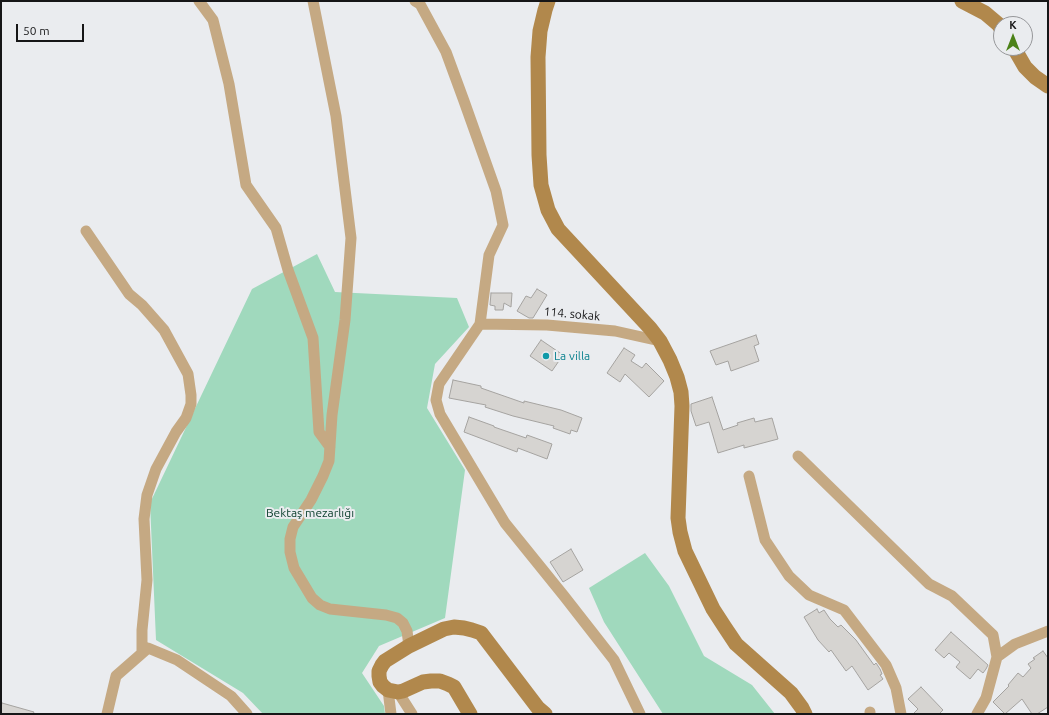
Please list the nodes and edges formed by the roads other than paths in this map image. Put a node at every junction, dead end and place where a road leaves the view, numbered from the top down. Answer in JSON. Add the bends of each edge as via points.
{"nodes":[{"id":1,"x":199,"y":1,"type":"edge"},
{"id":2,"x":313,"y":1,"type":"edge"},
{"id":3,"x":415,"y":1,"type":"edge"},
{"id":4,"x":548,"y":1,"type":"edge"},
{"id":5,"x":962,"y":1,"type":"edge"},
{"id":6,"x":993,"y":20,"type":"edge"},
{"id":7,"x":1019,"y":56,"type":"edge"},
{"id":8,"x":1048,"y":86,"type":"edge"},
{"id":9,"x":86,"y":231,"type":"dead end"},
{"id":10,"x":480,"y":324,"type":"junction"},
{"id":11,"x":660,"y":341,"type":"junction"},
{"id":12,"x":330,"y":447,"type":"junction"},
{"id":13,"x":798,"y":456,"type":"dead end"},
{"id":14,"x":749,"y":476,"type":"dead end"},
{"id":15,"x":1048,"y":631,"type":"edge"},
{"id":16,"x":409,"y":646,"type":"junction"},
{"id":17,"x":142,"y":653,"type":"junction"},
{"id":18,"x":997,"y":657,"type":"junction"},
{"id":19,"x":393,"y":691,"type":"junction"},
{"id":20,"x":107,"y":714,"type":"edge"},
{"id":21,"x":247,"y":714,"type":"edge"},
{"id":22,"x":391,"y":714,"type":"edge"},
{"id":23,"x":412,"y":714,"type":"edge"},
{"id":24,"x":470,"y":714,"type":"edge"},
{"id":25,"x":545,"y":714,"type":"edge"},
{"id":26,"x":640,"y":714,"type":"edge"},
{"id":27,"x":805,"y":714,"type":"edge"},
{"id":28,"x":901,"y":714,"type":"edge"},
{"id":29,"x":976,"y":714,"type":"edge"}],
"edges":[{"from":1,"to":12,"type":"street","via":[[213,20],[229,84],[246,185],[276,228],[288,270],[313,338],[318,432]]},
{"from":2,"to":12,"type":"street","via":[[336,116],[351,238],[345,320]]},
{"from":3,"to":10,"type":"street","via":[[420,4],[446,52],[496,191],[503,224],[489,255]]},
{"from":4,"to":11,"type":"street","via":[[540,31],[538,65],[539,163],[541,185],[548,210],[558,229]]},
{"from":5,"to":6,"type":"street","via":[[985,13]]},
{"from":7,"to":8,"type":"street","via":[[1025,67]]},
{"from":9,"to":17,"type":"street","via":[[129,294],[164,330],[188,374],[192,395],[192,404],[186,418],[156,469],[147,495],[144,519],[147,580]]},
{"from":10,"to":11,"type":"street","name":"114. sokak","via":[[547,324],[615,331]]},
{"from":10,"to":26,"type":"street","via":[[439,384],[436,400],[440,414],[505,523],[614,660]]},
{"from":11,"to":27,"type":"street","via":[[677,377],[682,406],[678,518],[685,551],[713,609],[736,644],[791,693]]},
{"from":12,"to":16,"type":"street","via":[[329,460],[323,476],[293,527],[290,552],[294,568],[312,598],[330,610],[397,618],[407,631]]},
{"from":13,"to":18,"type":"street","via":[[928,584],[952,596],[993,634]]},
{"from":14,"to":28,"type":"street","via":[[765,540],[789,576],[809,595],[844,610],[886,665],[896,688]]},
{"from":15,"to":18,"type":"street","via":[[1015,644]]},
{"from":16,"to":19,"type":"street","via":[[385,661],[379,671],[380,682]]},
{"from":16,"to":25,"type":"street","via":[[444,629],[454,627],[481,633]]},
{"from":17,"to":20,"type":"street","via":[[116,676]]},
{"from":17,"to":21,"type":"street","via":[[148,648],[177,660],[231,696]]},
{"from":18,"to":29,"type":"street","via":[[986,698]]},
{"from":19,"to":22,"type":"street"},
{"from":19,"to":23,"type":"street"},
{"from":19,"to":24,"type":"street","via":[[403,691],[423,682],[440,681],[454,687]]}]}
